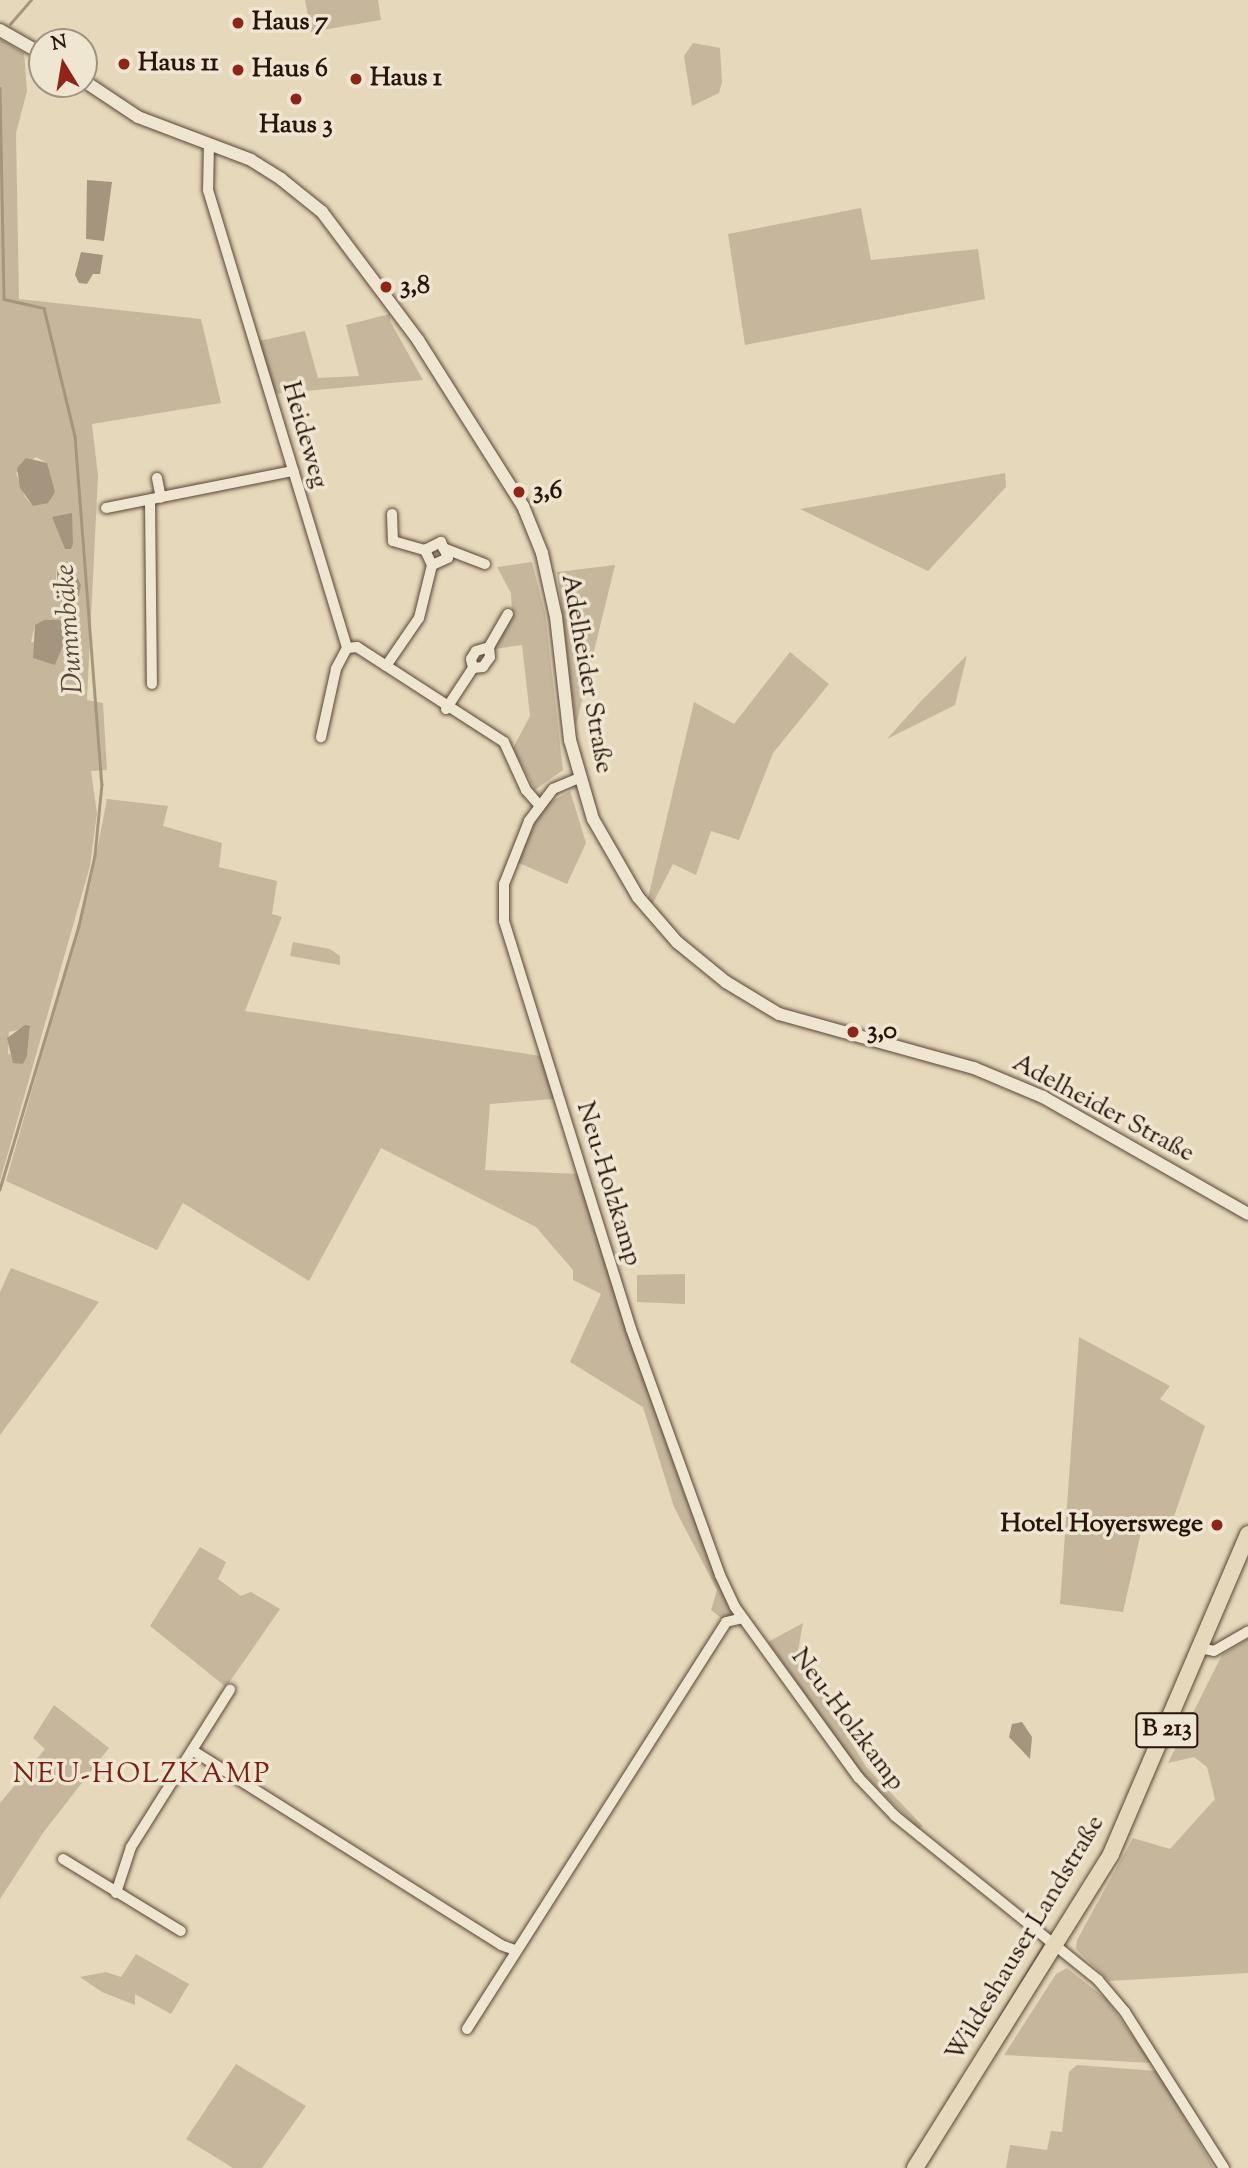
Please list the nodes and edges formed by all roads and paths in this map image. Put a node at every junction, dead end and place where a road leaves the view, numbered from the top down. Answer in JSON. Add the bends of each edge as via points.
{"nodes":[{"id":1,"x":0,"y":30,"type":"edge"},
{"id":2,"x":28,"y":46,"type":"edge"},
{"id":3,"x":98,"y":90,"type":"edge"},
{"id":4,"x":209,"y":144,"type":"junction"},
{"id":5,"x":293,"y":471,"type":"junction"},
{"id":6,"x":157,"y":478,"type":"dead end"},
{"id":7,"x":156,"y":499,"type":"junction"},
{"id":8,"x":106,"y":508,"type":"dead end"},
{"id":9,"x":392,"y":514,"type":"dead end"},
{"id":10,"x":443,"y":548,"type":"junction"},
{"id":11,"x":425,"y":550,"type":"junction"},
{"id":12,"x":485,"y":564,"type":"dead end"},
{"id":13,"x":432,"y":565,"type":"junction"},
{"id":14,"x":509,"y":614,"type":"dead end"},
{"id":15,"x":346,"y":648,"type":"junction"},
{"id":16,"x":386,"y":666,"type":"junction"},
{"id":17,"x":152,"y":684,"type":"dead end"},
{"id":18,"x":446,"y":709,"type":"junction"},
{"id":19,"x":321,"y":737,"type":"dead end"},
{"id":20,"x":579,"y":778,"type":"junction"},
{"id":21,"x":538,"y":804,"type":"junction"},
{"id":22,"x":1248,"y":1214,"type":"edge"},
{"id":23,"x":1248,"y":1534,"type":"edge"},
{"id":24,"x":743,"y":1618,"type":"junction"},
{"id":25,"x":1248,"y":1631,"type":"edge"},
{"id":26,"x":1200,"y":1648,"type":"junction"},
{"id":27,"x":230,"y":1690,"type":"dead end"},
{"id":28,"x":195,"y":1752,"type":"junction"},
{"id":29,"x":63,"y":1859,"type":"dead end"},
{"id":30,"x":116,"y":1893,"type":"junction"},
{"id":31,"x":181,"y":1931,"type":"dead end"},
{"id":32,"x":1056,"y":1945,"type":"junction"},
{"id":33,"x":515,"y":1950,"type":"junction"},
{"id":34,"x":467,"y":2029,"type":"dead end"},
{"id":35,"x":915,"y":2168,"type":"edge"},
{"id":36,"x":1224,"y":2168,"type":"edge"}],
"edges":[{"from":1,"to":2,"type":"street"},
{"from":3,"to":4,"type":"street","name":"Adelheider Straße","via":[[138,117]]},
{"from":4,"to":5,"type":"street","name":"Heideweg","via":[[208,190]]},
{"from":4,"to":20,"type":"street","name":"Adelheider Straße","via":[[251,160],[322,212],[418,341],[523,506],[542,553],[556,617],[570,740]]},
{"from":5,"to":7,"type":"street"},
{"from":5,"to":15,"type":"street","name":"Heideweg"},
{"from":6,"to":7,"type":"street"},
{"from":7,"to":8,"type":"street"},
{"from":7,"to":17,"type":"street"},
{"from":9,"to":11,"type":"street","via":[[393,541]]},
{"from":10,"to":11,"type":"street","via":[[440,542]]},
{"from":10,"to":12,"type":"street"},
{"from":10,"to":13,"type":"street","via":[[448,558]]},
{"from":11,"to":13,"type":"street"},
{"from":13,"to":16,"type":"street","via":[[419,618]]},
{"from":14,"to":18,"type":"street","via":[[489,647],[490,657],[483,667],[474,668]]},
{"from":15,"to":16,"type":"street","via":[[357,647]]},
{"from":15,"to":19,"type":"street","via":[[336,670]]},
{"from":16,"to":18,"type":"street"},
{"from":18,"to":21,"type":"street","via":[[504,742],[526,790]]},
{"from":20,"to":21,"type":"street","via":[[553,789]]},
{"from":20,"to":22,"type":"street","name":"Adelheider Straße","via":[[611,857],[638,897],[677,942],[726,982],[779,1014],[974,1068],[1043,1097]]},
{"from":21,"to":24,"type":"street","name":"Neu-Holzkamp","via":[[504,884],[501,902],[507,938],[649,1380],[720,1575]]},
{"from":23,"to":26,"type":"main road","name":"Wildeshauser Landstraße","number":"B 213"},
{"from":24,"to":32,"type":"street","name":"Neu-Holzkamp","via":[[841,1754],[895,1816]]},
{"from":24,"to":33,"type":"street","via":[[726,1622]]},
{"from":25,"to":26,"type":"street","via":[[1214,1651]]},
{"from":26,"to":32,"type":"main road","name":"Wildeshauser Landstraße","number":"B 213","via":[[1111,1854]]},
{"from":27,"to":28,"type":"street"},
{"from":28,"to":30,"type":"street","via":[[131,1847]]},
{"from":28,"to":33,"type":"street"},
{"from":29,"to":30,"type":"street"},
{"from":30,"to":31,"type":"street"},
{"from":32,"to":35,"type":"main road","name":"Wildeshauser Landstraße","number":"B 213"},
{"from":32,"to":36,"type":"street","name":"Neu-Holzkamp","via":[[1098,1980],[1125,2012]]},
{"from":33,"to":34,"type":"street"}]}
